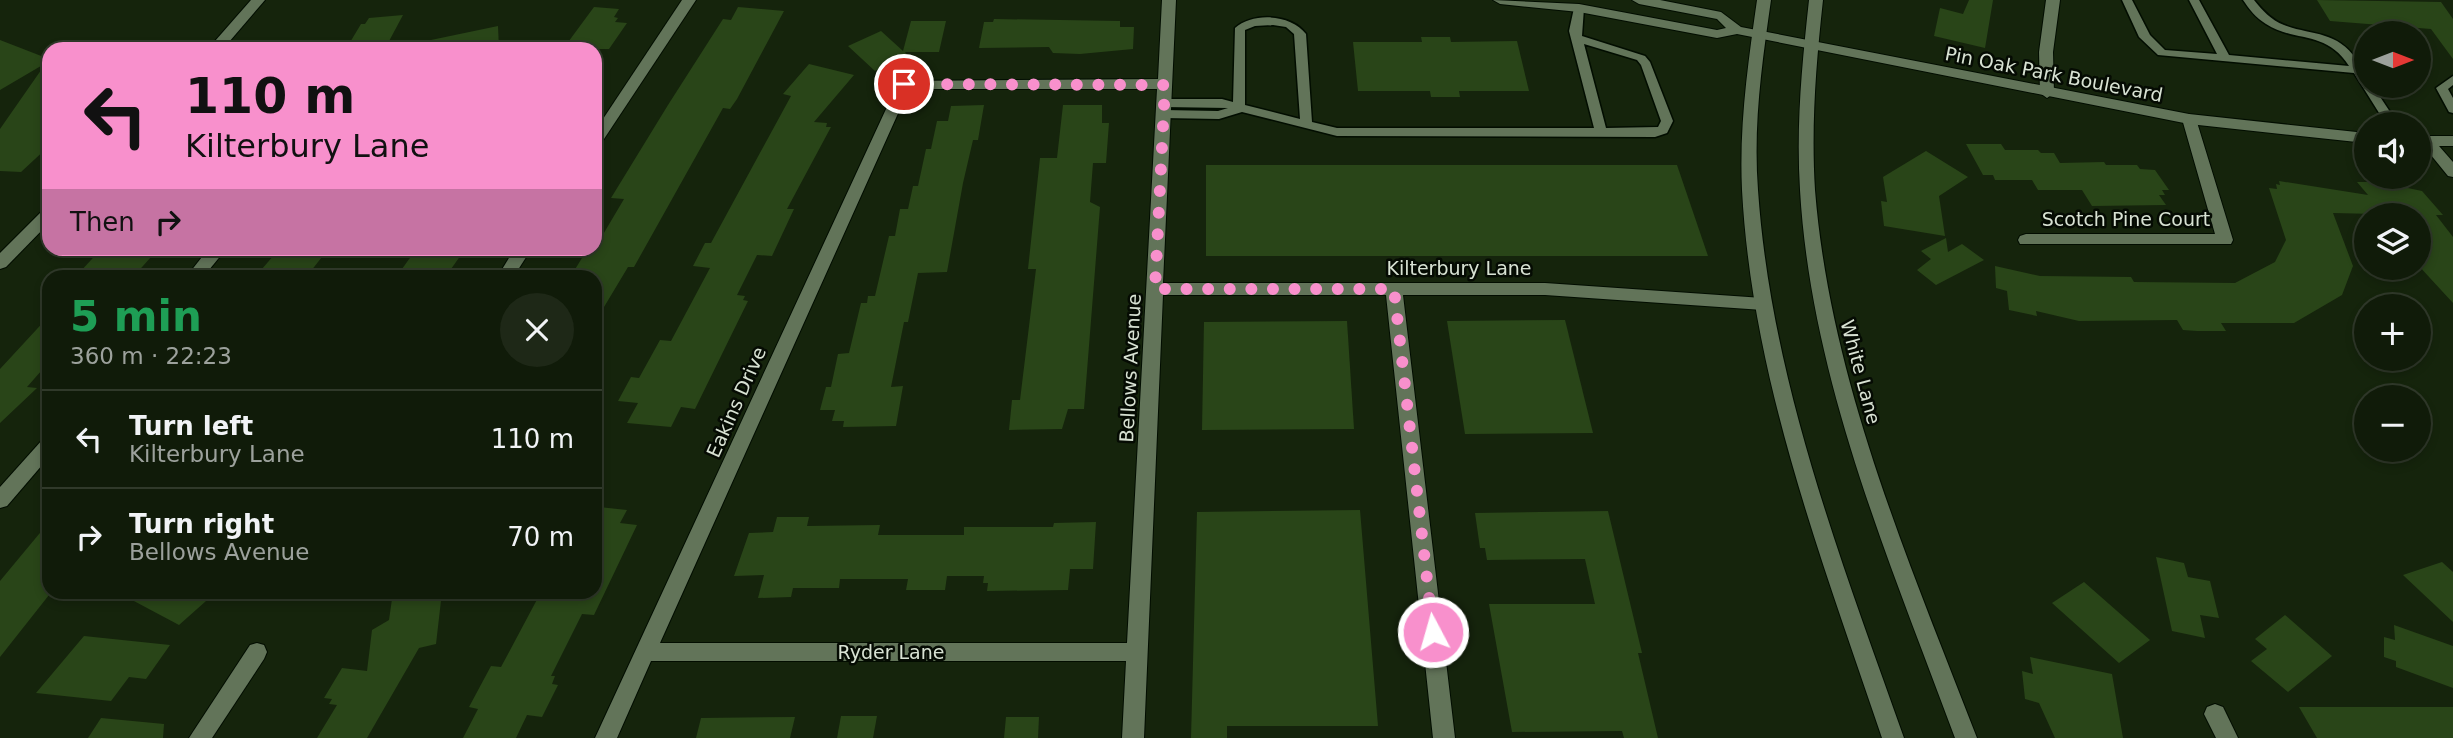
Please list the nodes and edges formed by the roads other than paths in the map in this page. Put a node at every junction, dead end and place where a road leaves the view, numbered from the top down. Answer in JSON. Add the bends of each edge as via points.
{"nodes":[{"id":1,"x":258,"y":0,"type":"edge"},
{"id":2,"x":689,"y":0,"type":"edge"},
{"id":3,"x":1169,"y":0,"type":"edge"},
{"id":4,"x":1500,"y":0,"type":"edge"},
{"id":5,"x":1639,"y":0,"type":"edge"},
{"id":6,"x":1764,"y":0,"type":"edge"},
{"id":7,"x":1816,"y":0,"type":"edge"},
{"id":8,"x":2053,"y":0,"type":"edge"},
{"id":9,"x":2127,"y":0,"type":"edge"},
{"id":10,"x":2194,"y":0,"type":"edge"},
{"id":11,"x":2248,"y":0,"type":"edge"},
{"id":12,"x":1579,"y":8,"type":"junction"},
{"id":13,"x":1737,"y":30,"type":"junction"},
{"id":14,"x":1756,"y":35,"type":"junction"},
{"id":15,"x":1577,"y":38,"type":"junction"},
{"id":16,"x":221,"y":42,"type":"edge"},
{"id":17,"x":1808,"y":46,"type":"junction"},
{"id":18,"x":2225,"y":60,"type":"junction"},
{"id":19,"x":2354,"y":66,"type":"edge"},
{"id":20,"x":2354,"y":70,"type":"edge"},
{"id":21,"x":2453,"y":80,"type":"edge"},
{"id":22,"x":1165,"y":85,"type":"junction"},
{"id":23,"x":2047,"y":93,"type":"junction"},
{"id":24,"x":2453,"y":108,"type":"edge"},
{"id":25,"x":1164,"y":109,"type":"junction"},
{"id":26,"x":1238,"y":109,"type":"junction"},
{"id":27,"x":2189,"y":119,"type":"junction"},
{"id":28,"x":1306,"y":125,"type":"junction"},
{"id":29,"x":602,"y":131,"type":"edge"},
{"id":30,"x":1601,"y":132,"type":"junction"},
{"id":31,"x":2354,"y":137,"type":"edge"},
{"id":32,"x":2431,"y":141,"type":"edge"},
{"id":33,"x":2453,"y":141,"type":"edge"},
{"id":34,"x":2431,"y":149,"type":"edge"},
{"id":35,"x":2453,"y":172,"type":"edge"},
{"id":36,"x":42,"y":221,"type":"edge"},
{"id":37,"x":2026,"y":240,"type":"dead end"},
{"id":38,"x":212,"y":256,"type":"edge"},
{"id":39,"x":0,"y":263,"type":"edge"},
{"id":40,"x":200,"y":270,"type":"edge"},
{"id":41,"x":1155,"y":289,"type":"junction"},
{"id":42,"x":1394,"y":289,"type":"junction"},
{"id":43,"x":1763,"y":304,"type":"junction"},
{"id":44,"x":42,"y":452,"type":"edge"},
{"id":45,"x":0,"y":500,"type":"edge"},
{"id":46,"x":257,"y":652,"type":"dead end"},
{"id":47,"x":645,"y":652,"type":"junction"},
{"id":48,"x":1137,"y":652,"type":"junction"},
{"id":49,"x":2215,"y":714,"type":"dead end"},
{"id":50,"x":200,"y":738,"type":"edge"},
{"id":51,"x":606,"y":738,"type":"edge"},
{"id":52,"x":1132,"y":738,"type":"edge"},
{"id":53,"x":1444,"y":738,"type":"edge"},
{"id":54,"x":1893,"y":738,"type":"edge"},
{"id":55,"x":1966,"y":738,"type":"edge"},
{"id":56,"x":2227,"y":738,"type":"edge"}],
"edges":[{"from":1,"to":16,"type":"street"},
{"from":2,"to":29,"type":"street"},
{"from":3,"to":22,"type":"street","name":"Bellows Avenue"},
{"from":4,"to":12,"type":"street","name":"Pin Oak Park Boulevard"},
{"from":5,"to":13,"type":"street","name":"Pin Oak Park Boulevard","via":[[1721,16]]},
{"from":6,"to":14,"type":"street"},
{"from":7,"to":17,"type":"street","name":"White Lane"},
{"from":8,"to":23,"type":"street","via":[[2046,52]]},
{"from":9,"to":18,"type":"lane","via":[[2153,47],[2171,55]]},
{"from":10,"to":18,"type":"lane"},
{"from":11,"to":19,"type":"lane","via":[[2257,14],[2278,28],[2338,46]]},
{"from":12,"to":13,"type":"street","name":"Pin Oak Park Boulevard","via":[[1717,34]]},
{"from":12,"to":15,"type":"lane"},
{"from":13,"to":14,"type":"street","name":"Pin Oak Park Boulevard"},
{"from":14,"to":17,"type":"street","name":"Pin Oak Park Boulevard"},
{"from":14,"to":43,"type":"street","via":[[1748,129],[1749,193]]},
{"from":15,"to":30,"type":"lane"},
{"from":15,"to":30,"type":"lane","via":[[1641,58],[1667,121],[1663,130],[1655,132]]},
{"from":17,"to":23,"type":"street","name":"Pin Oak Park Boulevard"},
{"from":17,"to":55,"type":"street","name":"White Lane","via":[[1803,102],[1807,208],[1826,321],[1879,506]]},
{"from":18,"to":20,"type":"lane"},
{"from":21,"to":24,"type":"lane","via":[[2442,88]]},
{"from":22,"to":25,"type":"street","name":"Bellows Avenue"},
{"from":22,"to":47,"type":"street","name":"Eakins Drive","via":[[904,84]]},
{"from":23,"to":27,"type":"street","name":"Pin Oak Park Boulevard"},
{"from":25,"to":26,"type":"lane","via":[[1219,115]]},
{"from":25,"to":41,"type":"street","name":"Bellows Avenue"},
{"from":26,"to":28,"type":"lane"},
{"from":26,"to":28,"type":"lane","via":[[1241,28],[1252,23],[1286,22],[1300,34]]},
{"from":27,"to":31,"type":"street","name":"Pin Oak Park Boulevard"},
{"from":27,"to":37,"type":"street","name":"Scotch Pine Court","via":[[2225,240]]},
{"from":28,"to":30,"type":"lane","via":[[1337,132]]},
{"from":32,"to":33,"type":"street"},
{"from":34,"to":35,"type":"street"},
{"from":36,"to":39,"type":"street"},
{"from":38,"to":40,"type":"street"},
{"from":41,"to":42,"type":"street","name":"Kilterbury Lane"},
{"from":41,"to":48,"type":"street","name":"Bellows Avenue"},
{"from":42,"to":43,"type":"street","name":"Kilterbury Lane","via":[[1592,290]]},
{"from":42,"to":53,"type":"street"},
{"from":43,"to":54,"type":"street","via":[[1808,485]]},
{"from":44,"to":45,"type":"street"},
{"from":46,"to":50,"type":"street"},
{"from":47,"to":48,"type":"street","name":"Ryder Lane"},
{"from":47,"to":51,"type":"street","name":"Eakins Drive"},
{"from":48,"to":52,"type":"street","name":"Bellows Avenue"},
{"from":49,"to":56,"type":"street"}]}
